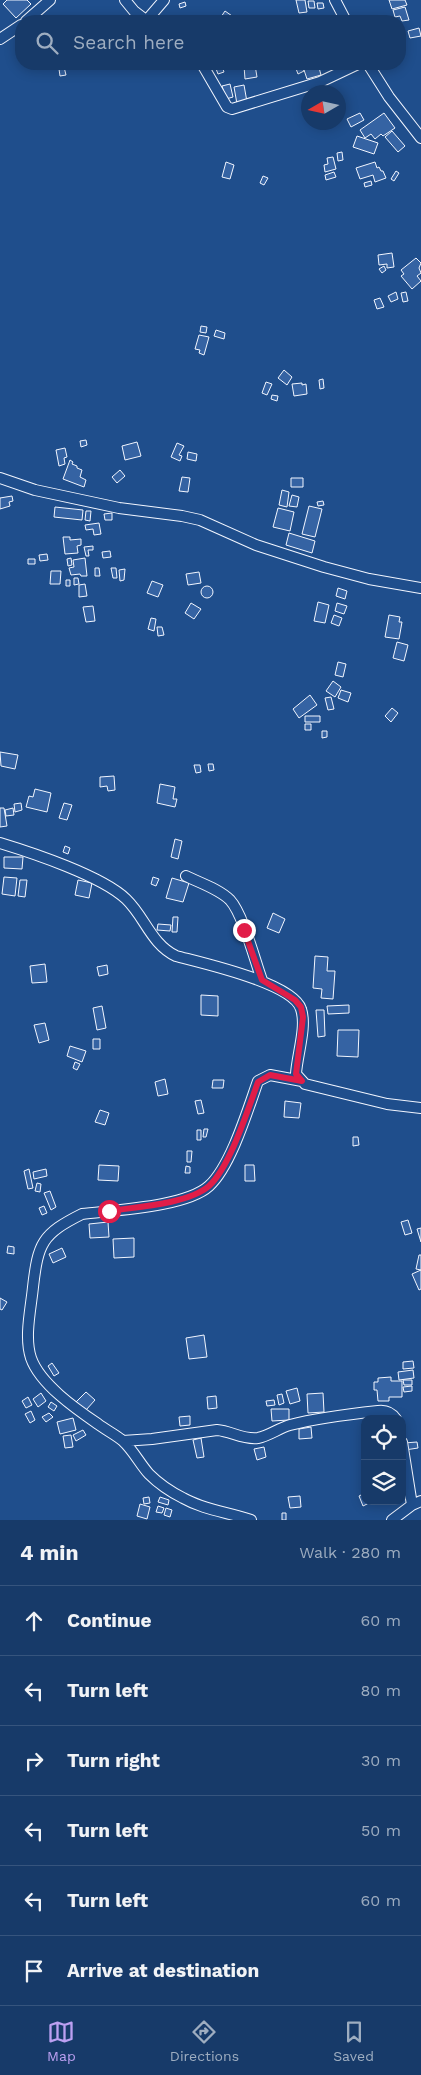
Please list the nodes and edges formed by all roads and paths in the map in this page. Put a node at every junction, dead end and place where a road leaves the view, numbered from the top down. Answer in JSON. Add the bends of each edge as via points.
{"nodes":[{"id":1,"x":50,"y":0,"type":"edge"},
{"id":2,"x":125,"y":0,"type":"edge"},
{"id":3,"x":164,"y":0,"type":"edge"},
{"id":4,"x":336,"y":0,"type":"edge"},
{"id":5,"x":33,"y":15,"type":"edge"},
{"id":6,"x":139,"y":15,"type":"edge"},
{"id":7,"x":151,"y":15,"type":"edge"},
{"id":8,"x":343,"y":15,"type":"edge"},
{"id":9,"x":15,"y":29,"type":"edge"},
{"id":10,"x":0,"y":39,"type":"edge"},
{"id":11,"x":206,"y":70,"type":"edge"},
{"id":12,"x":345,"y":70,"type":"edge"},
{"id":13,"x":372,"y":70,"type":"edge"},
{"id":14,"x":421,"y":138,"type":"edge"},
{"id":15,"x":0,"y":478,"type":"edge"},
{"id":16,"x":421,"y":588,"type":"edge"},
{"id":17,"x":0,"y":844,"type":"edge"},
{"id":18,"x":186,"y":876,"type":"dead end"},
{"id":19,"x":262,"y":980,"type":"junction"},
{"id":20,"x":302,"y":1081,"type":"junction"},
{"id":21,"x":421,"y":1108,"type":"edge"},
{"id":22,"x":393,"y":1415,"type":"edge"},
{"id":23,"x":123,"y":1441,"type":"junction"},
{"id":24,"x":406,"y":1459,"type":"edge"},
{"id":25,"x":416,"y":1503,"type":"edge"},
{"id":26,"x":251,"y":1520,"type":"edge"},
{"id":27,"x":392,"y":1520,"type":"edge"}],
"edges":[{"from":1,"to":5,"type":"street"},
{"from":2,"to":6,"type":"street"},
{"from":3,"to":7,"type":"street"},
{"from":4,"to":8,"type":"street"},
{"from":9,"to":10,"type":"street"},
{"from":11,"to":12,"type":"street","via":[[232,109],[320,82]]},
{"from":13,"to":14,"type":"street"},
{"from":15,"to":16,"type":"street","via":[[35,490],[119,508],[200,520],[256,545],[324,567]]},
{"from":17,"to":19,"type":"street","via":[[53,861],[119,892],[164,950]]},
{"from":18,"to":19,"type":"street","via":[[230,900]]},
{"from":19,"to":20,"type":"street","via":[[301,1007],[303,1017],[296,1074]]},
{"from":20,"to":21,"type":"street","via":[[310,1086],[378,1102]]},
{"from":20,"to":23,"type":"street","via":[[270,1075],[258,1082],[228,1156],[216,1178],[202,1191],[174,1201],[82,1214],[52,1231],[41,1246],[35,1269],[28,1338],[30,1357],[50,1387]]},
{"from":22,"to":23,"type":"street","via":[[385,1410],[299,1423],[257,1438],[217,1430]]},
{"from":23,"to":26,"type":"street","via":[[150,1474],[182,1498],[198,1506]]},
{"from":24,"to":25,"type":"street"},
{"from":25,"to":27,"type":"street"}]}
